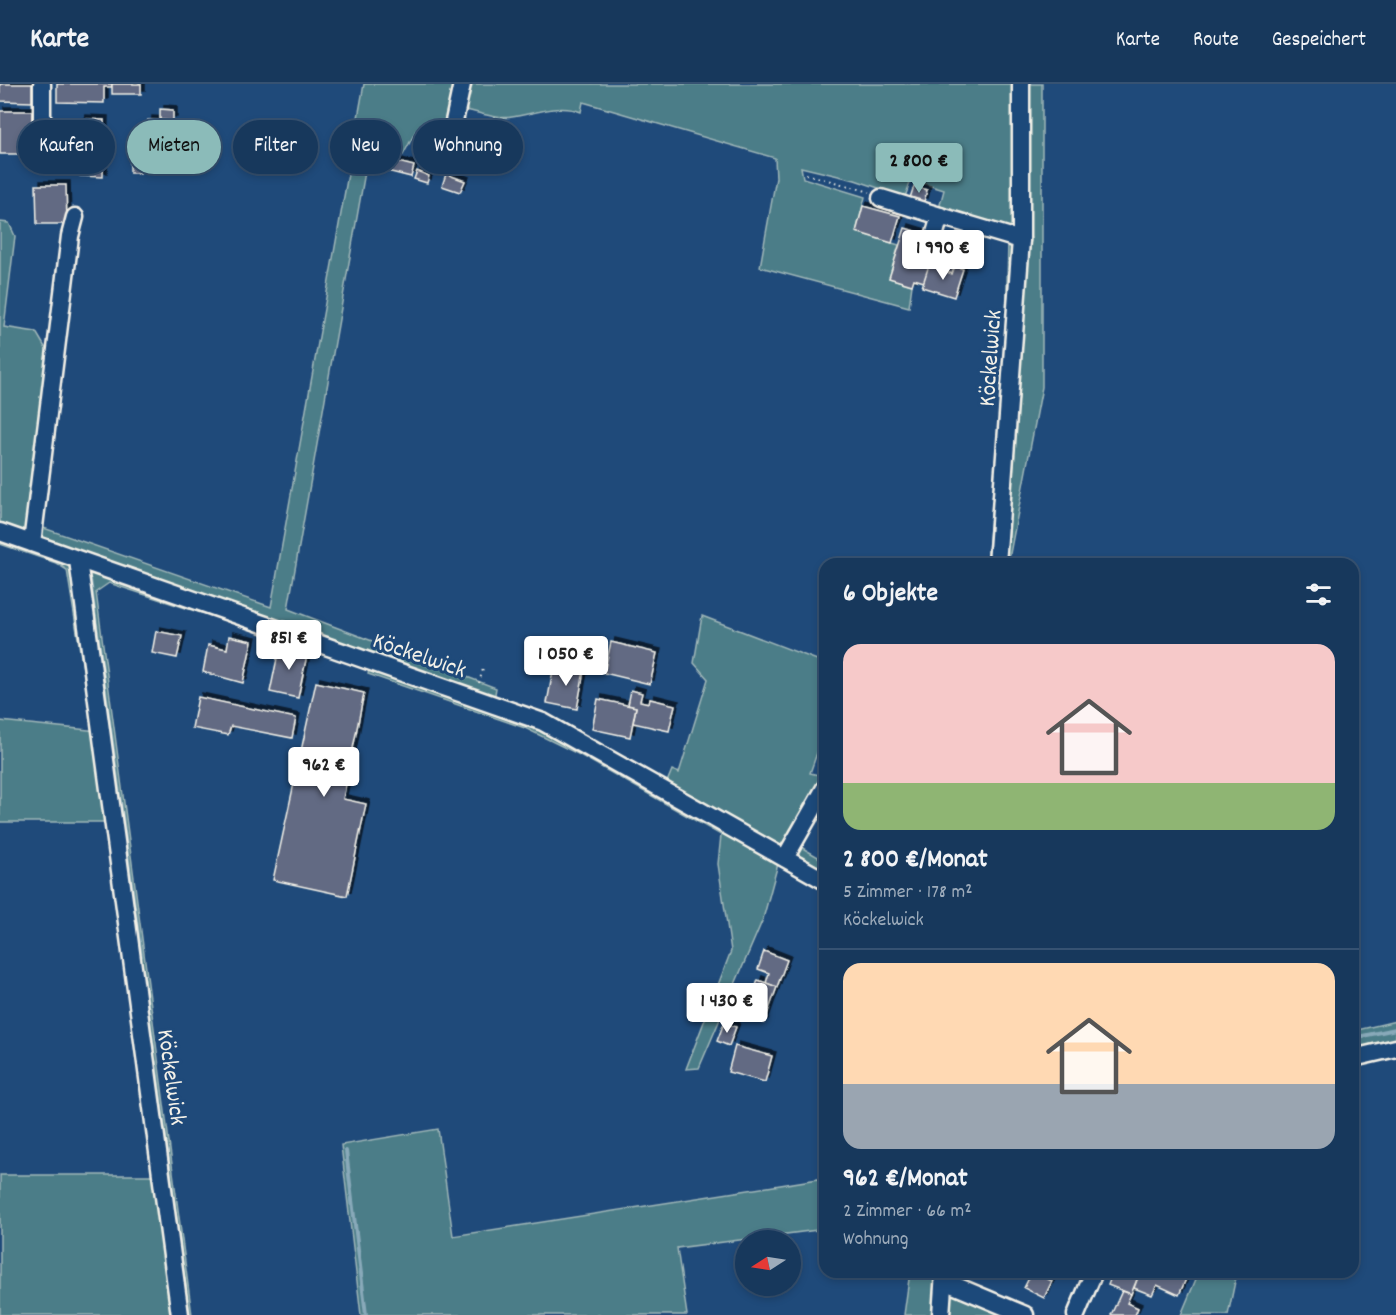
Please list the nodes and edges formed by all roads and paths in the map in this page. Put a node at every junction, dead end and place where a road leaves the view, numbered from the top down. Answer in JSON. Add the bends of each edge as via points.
{"nodes":[{"id":1,"x":42,"y":84,"type":"edge"},
{"id":2,"x":462,"y":84,"type":"edge"},
{"id":3,"x":1021,"y":84,"type":"edge"},
{"id":4,"x":42,"y":120,"type":"edge"},
{"id":5,"x":454,"y":120,"type":"edge"},
{"id":6,"x":806,"y":174,"type":"dead end"},
{"id":7,"x":880,"y":198,"type":"joint"},
{"id":8,"x":940,"y":216,"type":"junction"},
{"id":9,"x":75,"y":217,"type":"dead end"},
{"id":10,"x":1021,"y":240,"type":"junction"},
{"id":11,"x":928,"y":257,"type":"dead end"},
{"id":12,"x":0,"y":532,"type":"edge"},
{"id":13,"x":32,"y":543,"type":"junction"},
{"id":14,"x":998,"y":558,"type":"edge"},
{"id":15,"x":78,"y":560,"type":"junction"},
{"id":16,"x":819,"y":798,"type":"edge"},
{"id":17,"x":785,"y":858,"type":"junction"},
{"id":18,"x":819,"y":878,"type":"edge"},
{"id":19,"x":1396,"y":1048,"type":"edge"},
{"id":20,"x":1359,"y":1057,"type":"edge"},
{"id":21,"x":944,"y":1278,"type":"edge"},
{"id":22,"x":948,"y":1278,"type":"edge"},
{"id":23,"x":1091,"y":1278,"type":"edge"},
{"id":24,"x":180,"y":1315,"type":"edge"},
{"id":25,"x":941,"y":1315,"type":"edge"},
{"id":26,"x":1025,"y":1315,"type":"edge"},
{"id":27,"x":1076,"y":1315,"type":"edge"}],
"edges":[{"from":1,"to":4,"type":"street"},
{"from":2,"to":5,"type":"street"},
{"from":3,"to":10,"type":"street","name":"Köckelwick"},
{"from":6,"to":7,"type":"path"},
{"from":7,"to":8,"type":"street"},
{"from":8,"to":10,"type":"street"},
{"from":8,"to":11,"type":"street"},
{"from":9,"to":13,"type":"street"},
{"from":10,"to":14,"type":"street","name":"Köckelwick"},
{"from":12,"to":13,"type":"street","name":"Köckelwick"},
{"from":13,"to":15,"type":"street","name":"Köckelwick"},
{"from":15,"to":17,"type":"street","name":"Köckelwick","via":[[543,722]]},
{"from":15,"to":24,"type":"street","name":"Köckelwick"},
{"from":16,"to":17,"type":"street"},
{"from":17,"to":18,"type":"street","name":"Köckelwick"},
{"from":19,"to":20,"type":"street"},
{"from":21,"to":25,"type":"street"},
{"from":22,"to":26,"type":"street"},
{"from":23,"to":27,"type":"street"}]}
